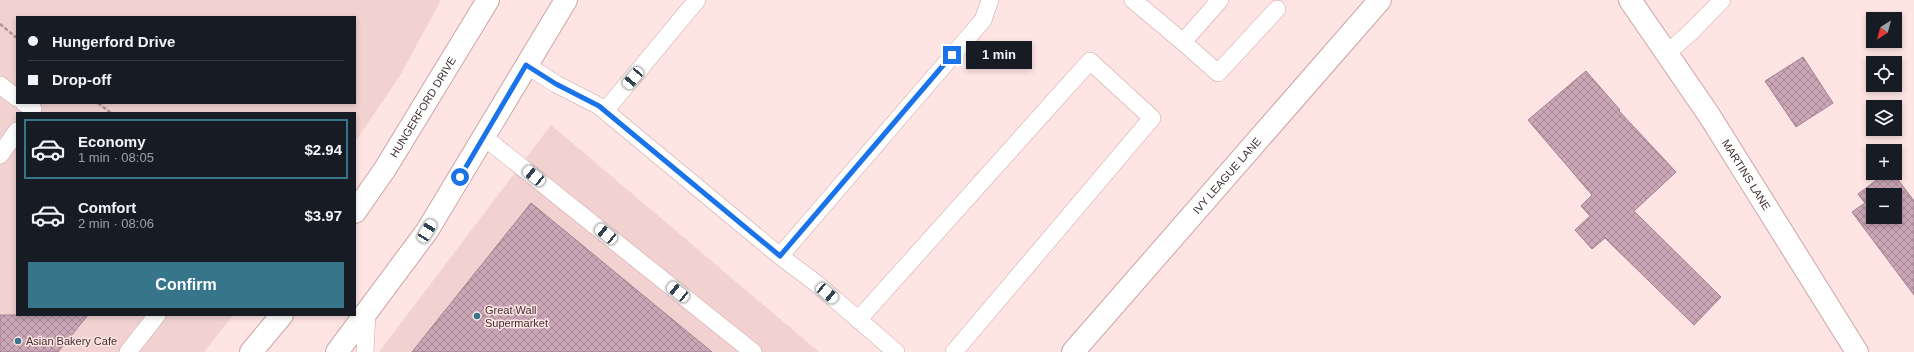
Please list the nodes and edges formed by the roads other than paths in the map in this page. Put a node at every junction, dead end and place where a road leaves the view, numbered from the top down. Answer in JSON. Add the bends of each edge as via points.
{"nodes":[{"id":1,"x":488,"y":0,"type":"edge"},
{"id":2,"x":566,"y":0,"type":"edge"},
{"id":3,"x":697,"y":0,"type":"edge"},
{"id":4,"x":990,"y":0,"type":"edge"},
{"id":5,"x":1134,"y":0,"type":"edge"},
{"id":6,"x":1220,"y":0,"type":"edge"},
{"id":7,"x":1380,"y":0,"type":"edge"},
{"id":8,"x":1630,"y":0,"type":"edge"},
{"id":9,"x":1722,"y":0,"type":"edge"},
{"id":10,"x":1277,"y":10,"type":"dead end"},
{"id":11,"x":1183,"y":42,"type":"junction"},
{"id":12,"x":1667,"y":53,"type":"junction"},
{"id":13,"x":526,"y":65,"type":"junction"},
{"id":14,"x":0,"y":85,"type":"edge"},
{"id":15,"x":16,"y":97,"type":"edge"},
{"id":16,"x":26,"y":104,"type":"edge"},
{"id":17,"x":605,"y":111,"type":"junction"},
{"id":18,"x":31,"y":112,"type":"edge"},
{"id":19,"x":16,"y":132,"type":"edge"},
{"id":20,"x":484,"y":137,"type":"junction"},
{"id":21,"x":0,"y":155,"type":"edge"},
{"id":22,"x":356,"y":211,"type":"edge"},
{"id":23,"x":780,"y":256,"type":"junction"},
{"id":24,"x":367,"y":313,"type":"junction"},
{"id":25,"x":156,"y":316,"type":"edge"},
{"id":26,"x":281,"y":316,"type":"edge"},
{"id":27,"x":858,"y":320,"type":"junction"},
{"id":28,"x":128,"y":352,"type":"edge"},
{"id":29,"x":251,"y":352,"type":"edge"},
{"id":30,"x":337,"y":352,"type":"edge"},
{"id":31,"x":365,"y":352,"type":"edge"},
{"id":32,"x":753,"y":352,"type":"edge"},
{"id":33,"x":896,"y":352,"type":"edge"},
{"id":34,"x":954,"y":352,"type":"edge"},
{"id":35,"x":1073,"y":352,"type":"edge"},
{"id":36,"x":1857,"y":352,"type":"edge"}],
"edges":[{"from":1,"to":22,"type":"street","name":"HUNGERFORD DRIVE","via":[[385,169]]},
{"from":2,"to":13,"type":"street"},
{"from":3,"to":17,"type":"lane"},
{"from":4,"to":23,"type":"lane","via":[[983,20]]},
{"from":5,"to":11,"type":"lane"},
{"from":6,"to":11,"type":"lane"},
{"from":7,"to":35,"type":"street","name":"IVY LEAGUE LANE"},
{"from":8,"to":12,"type":"street","name":"MARTINS LANE"},
{"from":9,"to":12,"type":"lane"},
{"from":10,"to":11,"type":"lane","via":[[1218,73]]},
{"from":12,"to":36,"type":"street","name":"MARTINS LANE","via":[[1709,115]]},
{"from":13,"to":17,"type":"lane"},
{"from":13,"to":20,"type":"street"},
{"from":14,"to":15,"type":"lane"},
{"from":16,"to":18,"type":"lane","via":[[33,109]]},
{"from":17,"to":23,"type":"lane"},
{"from":19,"to":21,"type":"lane"},
{"from":20,"to":24,"type":"street","via":[[427,231]]},
{"from":20,"to":32,"type":"lane"},
{"from":23,"to":27,"type":"lane"},
{"from":24,"to":30,"type":"street"},
{"from":24,"to":31,"type":"lane"},
{"from":25,"to":28,"type":"lane"},
{"from":26,"to":29,"type":"street"},
{"from":27,"to":33,"type":"lane"},
{"from":27,"to":34,"type":"lane","via":[[1090,61],[1152,118]]}]}
